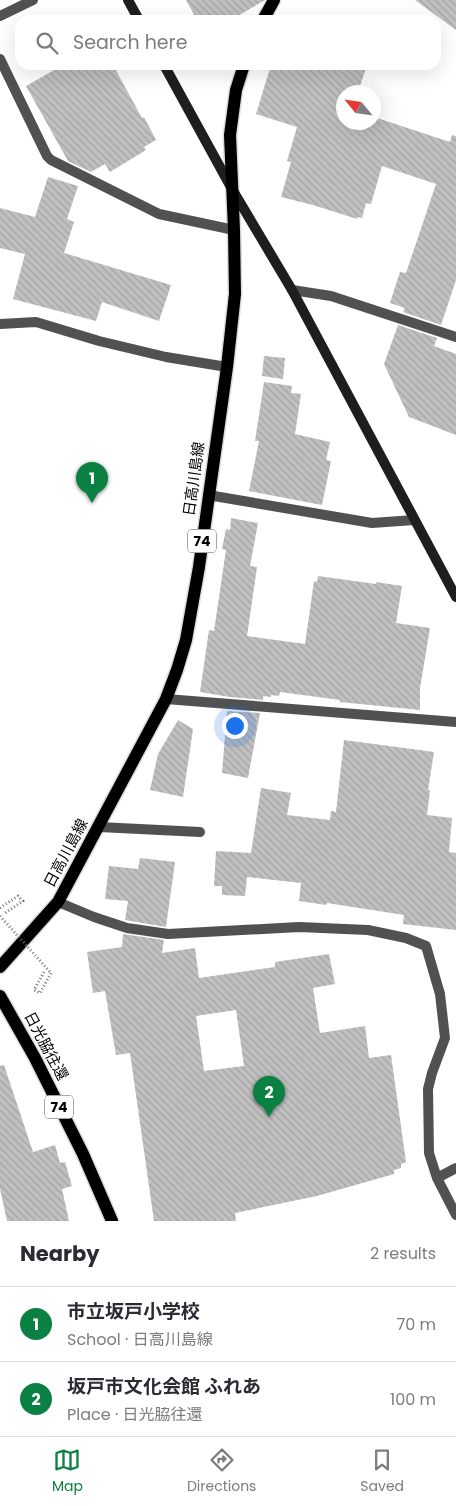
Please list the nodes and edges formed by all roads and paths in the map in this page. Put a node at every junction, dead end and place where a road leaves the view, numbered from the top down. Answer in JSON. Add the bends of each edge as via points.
{"nodes":[{"id":1,"x":34,"y":0,"type":"edge"},
{"id":2,"x":128,"y":0,"type":"edge"},
{"id":3,"x":274,"y":0,"type":"edge"},
{"id":4,"x":136,"y":15,"type":"edge"},
{"id":5,"x":266,"y":15,"type":"edge"},
{"id":6,"x":0,"y":16,"type":"edge"},
{"id":7,"x":0,"y":59,"type":"edge"},
{"id":8,"x":167,"y":70,"type":"edge"},
{"id":9,"x":242,"y":70,"type":"edge"},
{"id":10,"x":232,"y":189,"type":"junction"},
{"id":11,"x":234,"y":230,"type":"junction"},
{"id":12,"x":292,"y":290,"type":"junction"},
{"id":13,"x":0,"y":324,"type":"edge"},
{"id":14,"x":456,"y":337,"type":"edge"},
{"id":15,"x":227,"y":367,"type":"junction"},
{"id":16,"x":208,"y":495,"type":"junction"},
{"id":17,"x":414,"y":520,"type":"junction"},
{"id":18,"x":456,"y":597,"type":"edge"},
{"id":19,"x":166,"y":699,"type":"junction"},
{"id":20,"x":456,"y":722,"type":"edge"},
{"id":21,"x":99,"y":826,"type":"junction"},
{"id":22,"x":200,"y":832,"type":"dead end"},
{"id":23,"x":58,"y":902,"type":"junction"},
{"id":24,"x":0,"y":908,"type":"edge"},
{"id":25,"x":5,"y":913,"type":"dead end"},
{"id":26,"x":0,"y":916,"type":"edge"},
{"id":27,"x":0,"y":967,"type":"edge"},
{"id":28,"x":44,"y":972,"type":"dead end"},
{"id":29,"x":0,"y":996,"type":"edge"},
{"id":30,"x":456,"y":1168,"type":"edge"},
{"id":31,"x":437,"y":1178,"type":"junction"},
{"id":32,"x":456,"y":1214,"type":"edge"},
{"id":33,"x":112,"y":1221,"type":"edge"}],
"edges":[{"from":1,"to":6,"type":"street"},
{"from":2,"to":4,"type":"street"},
{"from":3,"to":5,"type":"main road"},
{"from":7,"to":11,"type":"street","via":[[47,156],[52,160],[159,214]]},
{"from":8,"to":10,"type":"street"},
{"from":9,"to":10,"type":"main road","name":"日高川島線","number":"74","via":[[236,90],[230,135]]},
{"from":10,"to":11,"type":"main road","name":"日高川島線","number":"74"},
{"from":10,"to":12,"type":"street"},
{"from":11,"to":15,"type":"main road","name":"日高川島線","number":"74","via":[[234,294]]},
{"from":12,"to":14,"type":"street","via":[[331,296]]},
{"from":12,"to":17,"type":"street"},
{"from":13,"to":15,"type":"street","via":[[36,322],[166,357]]},
{"from":15,"to":16,"type":"main road","name":"日高川島線","number":"74"},
{"from":16,"to":17,"type":"street","via":[[372,523]]},
{"from":16,"to":19,"type":"main road","name":"日高川島線","number":"74","via":[[186,640]]},
{"from":17,"to":18,"type":"street"},
{"from":19,"to":20,"type":"street"},
{"from":19,"to":21,"type":"main road","name":"日高川島線","number":"74"},
{"from":21,"to":22,"type":"street"},
{"from":21,"to":23,"type":"main road","name":"日高川島線","number":"74"},
{"from":23,"to":27,"type":"main road","name":"日高川島線","number":"74"},
{"from":23,"to":31,"type":"street","via":[[127,928],[168,934],[299,927],[368,930],[426,946],[440,994],[445,1038],[428,1090],[429,1153]]},
{"from":24,"to":25,"type":"path","via":[[18,896],[22,901]]},
{"from":26,"to":28,"type":"path","bridge":true,"via":[[51,973],[40,993],[34,990]]},
{"from":29,"to":33,"type":"main road","name":"日光脇往還","number":"74","via":[[83,1154]]},
{"from":30,"to":31,"type":"street"},
{"from":31,"to":32,"type":"street"}]}
